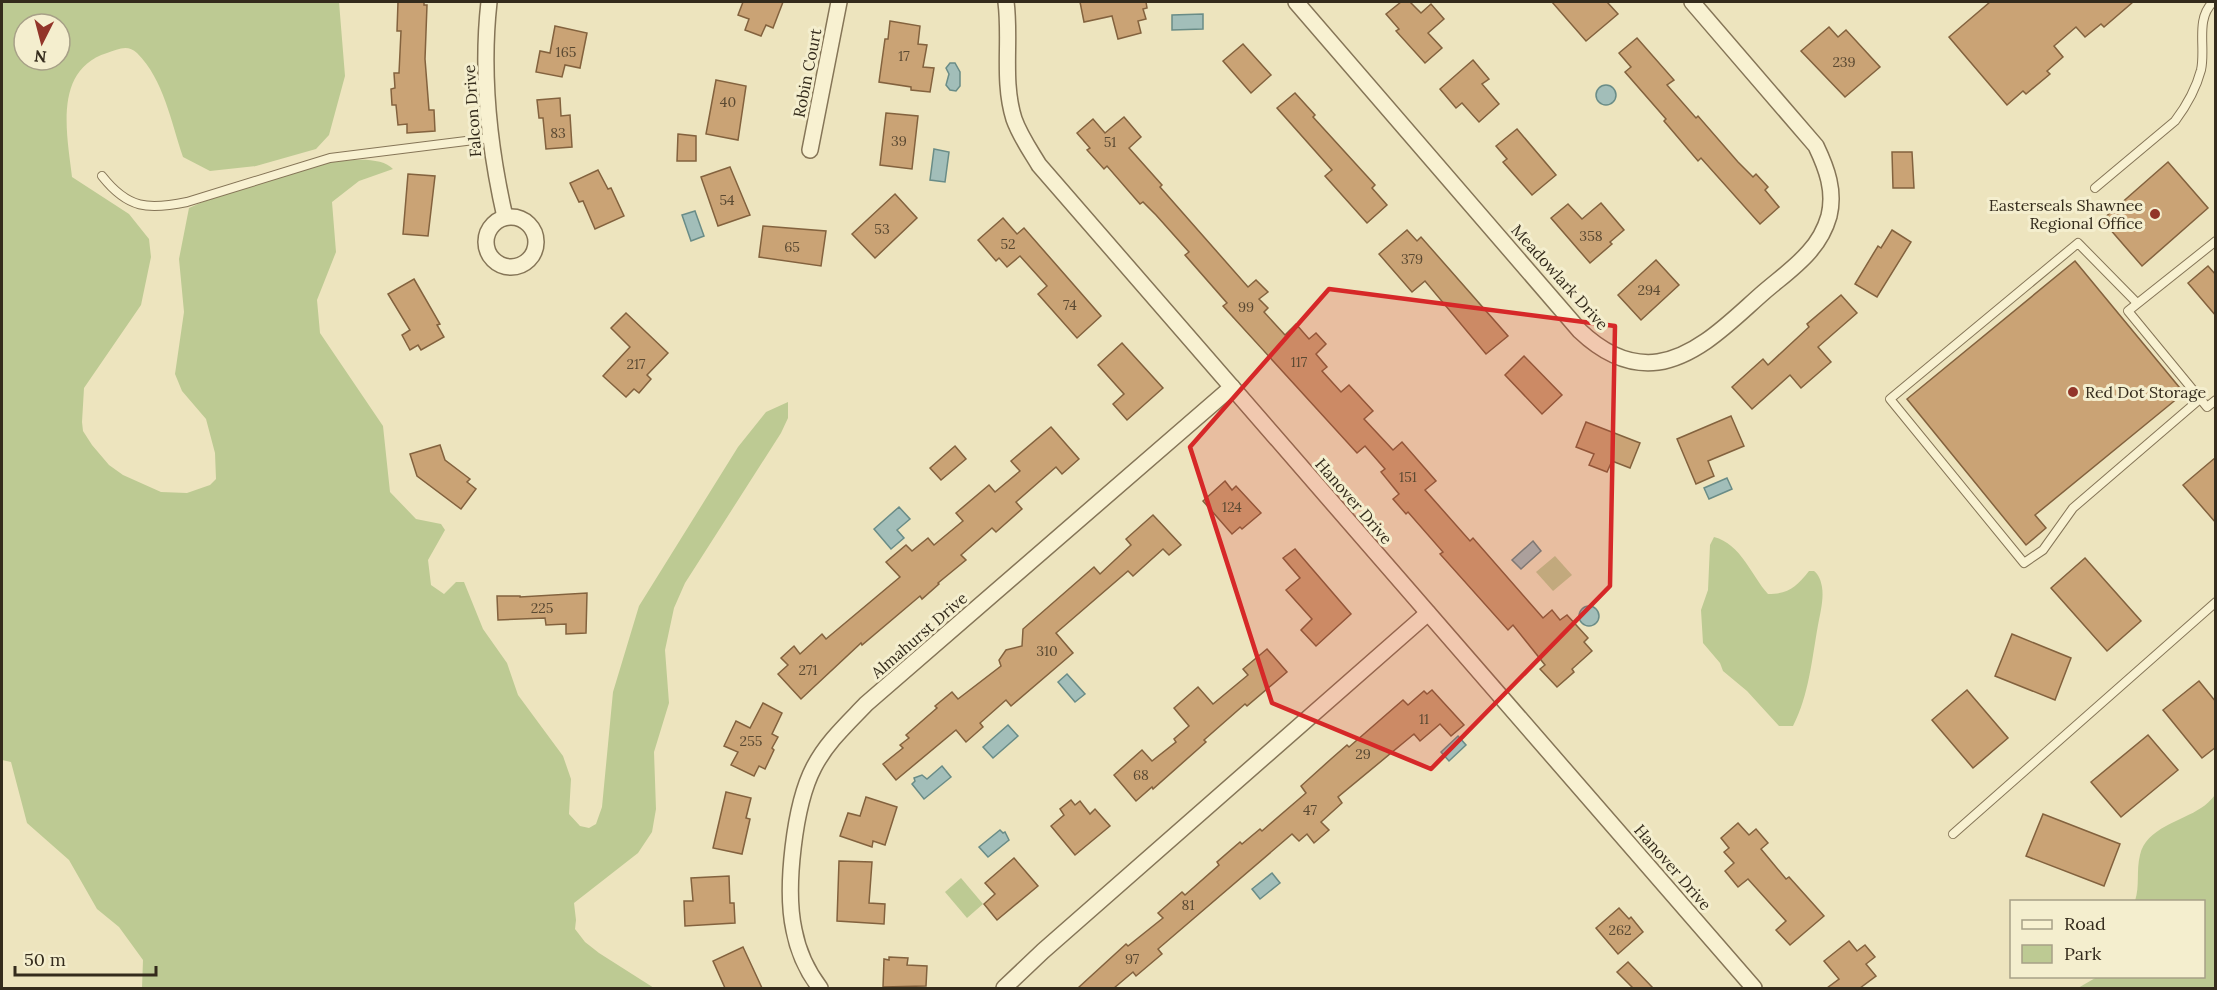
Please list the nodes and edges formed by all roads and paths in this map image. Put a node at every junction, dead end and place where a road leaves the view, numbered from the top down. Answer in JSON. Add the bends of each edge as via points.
{"nodes":[{"id":1,"x":489,"y":2,"type":"edge"},
{"id":2,"x":839,"y":2,"type":"edge"},
{"id":3,"x":1006,"y":2,"type":"edge"},
{"id":4,"x":1296,"y":2,"type":"edge"},
{"id":5,"x":1692,"y":2,"type":"edge"},
{"id":6,"x":2213,"y":2,"type":"edge"},
{"id":7,"x":490,"y":138,"type":"junction"},
{"id":8,"x":810,"y":150,"type":"dead end"},
{"id":9,"x":102,"y":176,"type":"dead end"},
{"id":10,"x":2095,"y":188,"type":"dead end"},
{"id":11,"x":505,"y":217,"type":"dead end"},
{"id":12,"x":2216,"y":241,"type":"edge"},
{"id":13,"x":2137,"y":303,"type":"junction"},
{"id":14,"x":1232,"y":387,"type":"junction"},
{"id":15,"x":2200,"y":399,"type":"junction"},
{"id":16,"x":2216,"y":400,"type":"edge"},
{"id":17,"x":2216,"y":602,"type":"edge"},
{"id":18,"x":1428,"y":612,"type":"junction"},
{"id":19,"x":1953,"y":834,"type":"dead end"},
{"id":20,"x":820,"y":988,"type":"edge"},
{"id":21,"x":1004,"y":988,"type":"edge"},
{"id":22,"x":1754,"y":988,"type":"edge"}],
"edges":[{"from":1,"to":7,"type":"street","name":"Falcon Drive","via":[[485,40]]},
{"from":2,"to":8,"type":"street","name":"Robin Court"},
{"from":3,"to":14,"type":"street","name":"Hanover Drive","via":[[1009,97],[1025,142],[1039,165]]},
{"from":4,"to":5,"type":"street","name":"Meadowlark Drive","via":[[1580,331],[1615,356],[1644,363],[1686,353],[1786,274],[1816,243],[1831,202],[1828,172],[1816,146]]},
{"from":6,"to":10,"type":"lane","via":[[2203,16],[2201,68],[2194,92],[2182,111]]},
{"from":7,"to":9,"type":"lane","via":[[330,158],[164,207],[135,203],[115,192]]},
{"from":7,"to":11,"type":"street","name":"Falcon Drive"},
{"from":12,"to":13,"type":"lane"},
{"from":13,"to":15,"type":"lane","via":[[2128,311]]},
{"from":13,"to":15,"type":"lane","via":[[2078,243],[1890,399],[2024,562],[2043,550],[2073,508]]},
{"from":14,"to":18,"type":"street","name":"Hanover Drive"},
{"from":14,"to":20,"type":"street","name":"Almahurst Drive","via":[[867,704],[822,753],[803,796],[791,893],[798,947]]},
{"from":15,"to":16,"type":"lane","via":[[2207,407]]},
{"from":17,"to":19,"type":"lane"},
{"from":18,"to":21,"type":"street"},
{"from":18,"to":22,"type":"street","name":"Hanover Drive"}]}
